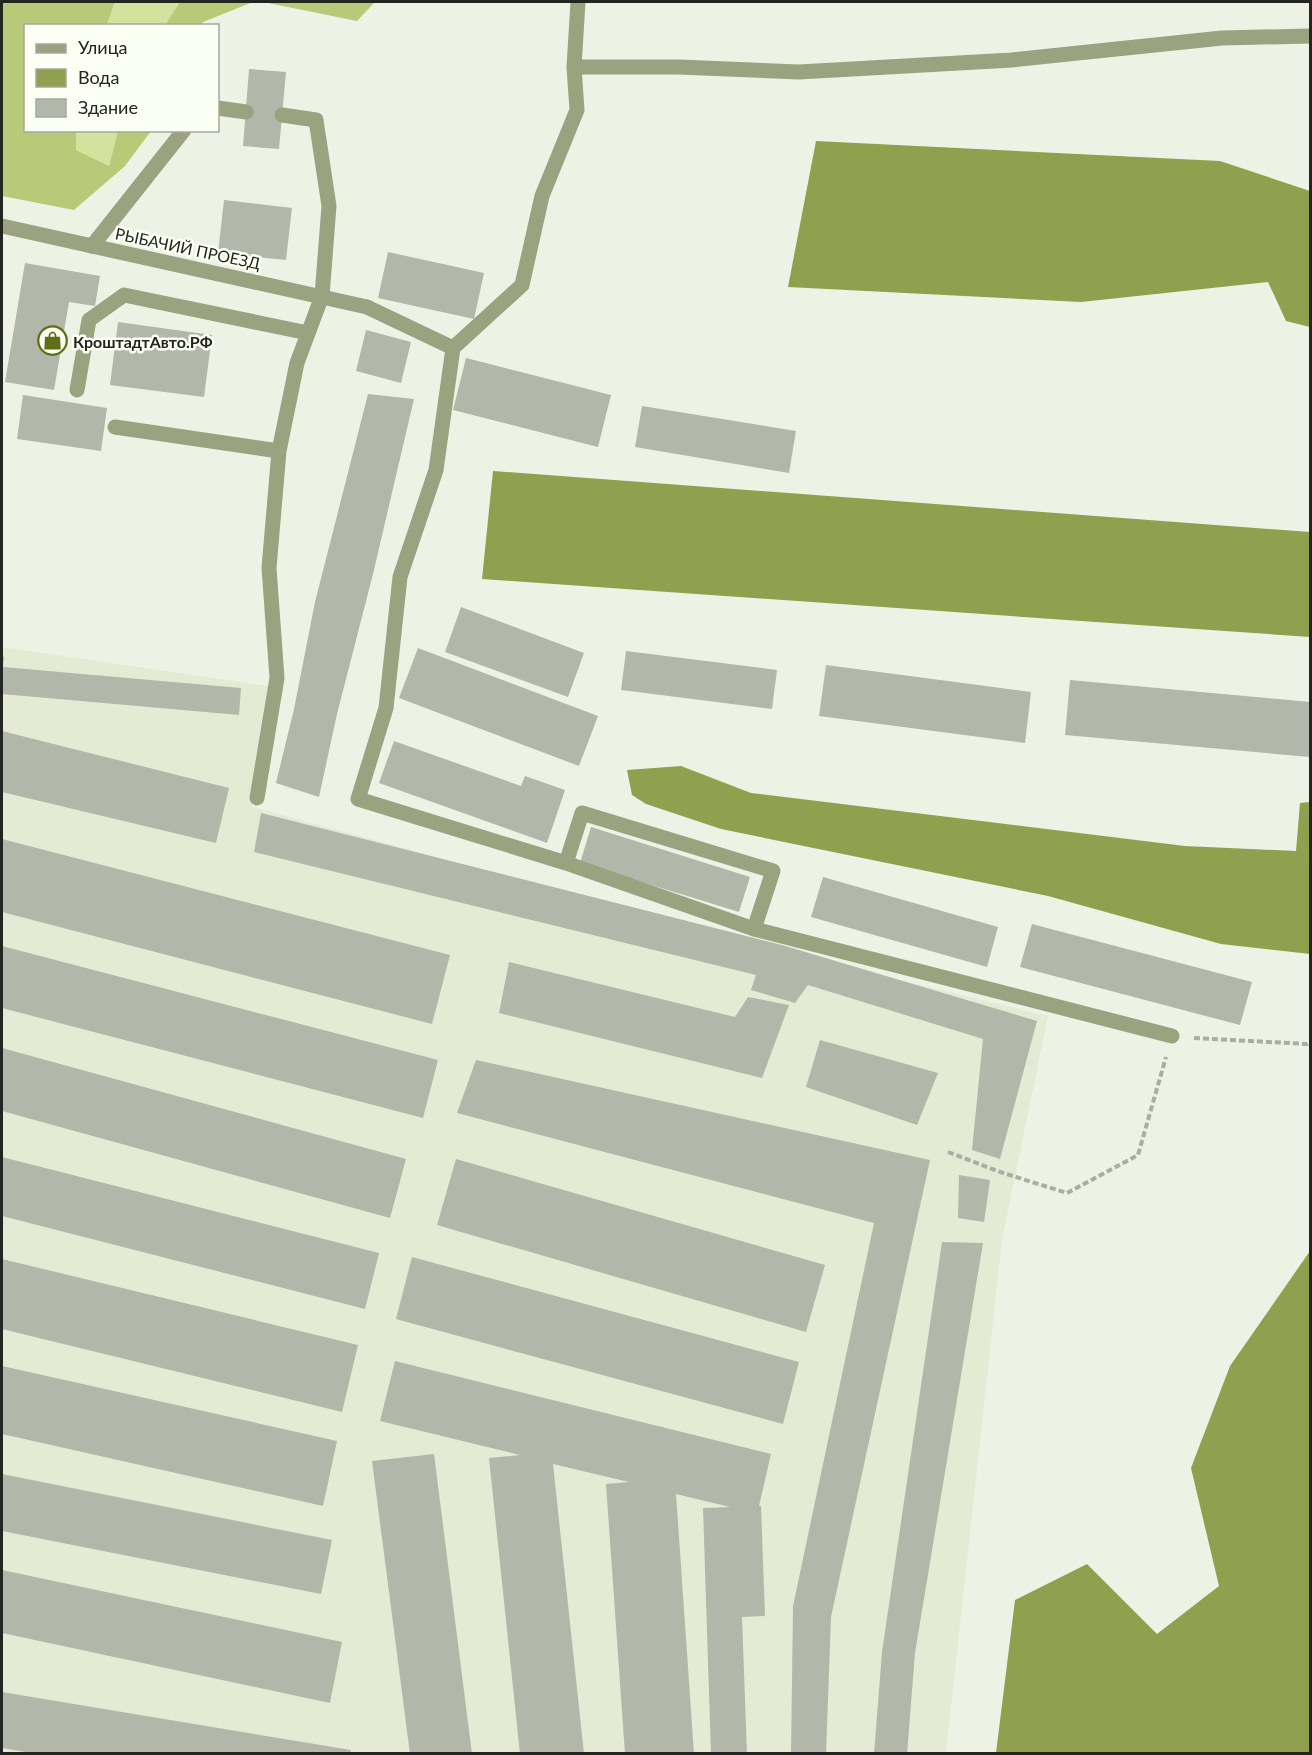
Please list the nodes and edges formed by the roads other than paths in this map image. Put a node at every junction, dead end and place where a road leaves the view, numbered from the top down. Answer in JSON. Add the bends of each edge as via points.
{"nodes":[{"id":1,"x":578,"y":2,"type":"edge"},
{"id":2,"x":1311,"y":36,"type":"edge"},
{"id":3,"x":574,"y":67,"type":"junction"},
{"id":4,"x":219,"y":108,"type":"edge"},
{"id":5,"x":246,"y":112,"type":"dead end"},
{"id":6,"x":282,"y":115,"type":"dead end"},
{"id":7,"x":182,"y":132,"type":"edge"},
{"id":8,"x":2,"y":226,"type":"edge"},
{"id":9,"x":92,"y":246,"type":"junction"},
{"id":10,"x":322,"y":296,"type":"junction"},
{"id":11,"x":308,"y":333,"type":"junction"},
{"id":12,"x":453,"y":348,"type":"junction"},
{"id":13,"x":77,"y":390,"type":"dead end"},
{"id":14,"x":115,"y":427,"type":"dead end"},
{"id":15,"x":279,"y":451,"type":"junction"},
{"id":16,"x":257,"y":798,"type":"dead end"},
{"id":17,"x":566,"y":863,"type":"junction"},
{"id":18,"x":754,"y":929,"type":"junction"},
{"id":19,"x":1172,"y":1036,"type":"road end"}],
"edges":[{"from":1,"to":3,"type":"street"},
{"from":2,"to":3,"type":"street","via":[[1222,38],[1012,60],[799,72]]},
{"from":3,"to":12,"type":"street","via":[[577,110],[542,196],[522,285]]},
{"from":4,"to":5,"type":"street"},
{"from":6,"to":10,"type":"street","via":[[316,120],[329,206]]},
{"from":7,"to":9,"type":"street"},
{"from":8,"to":9,"type":"street","name":"РЫБАЧИЙ ПРОЕЗД"},
{"from":9,"to":10,"type":"street","name":"РЫБАЧИЙ ПРОЕЗД"},
{"from":10,"to":11,"type":"street"},
{"from":10,"to":12,"type":"street","name":"РЫБАЧИЙ ПРОЕЗД","via":[[367,307]]},
{"from":11,"to":13,"type":"street","via":[[124,295],[89,320]]},
{"from":11,"to":15,"type":"street","via":[[297,363]]},
{"from":12,"to":17,"type":"street","via":[[436,470],[400,577],[386,708],[358,799]]},
{"from":14,"to":15,"type":"street"},
{"from":15,"to":16,"type":"street","via":[[269,568],[277,678]]},
{"from":17,"to":18,"type":"street"},
{"from":17,"to":18,"type":"street","via":[[582,813],[773,871]]},
{"from":18,"to":19,"type":"street"}]}
